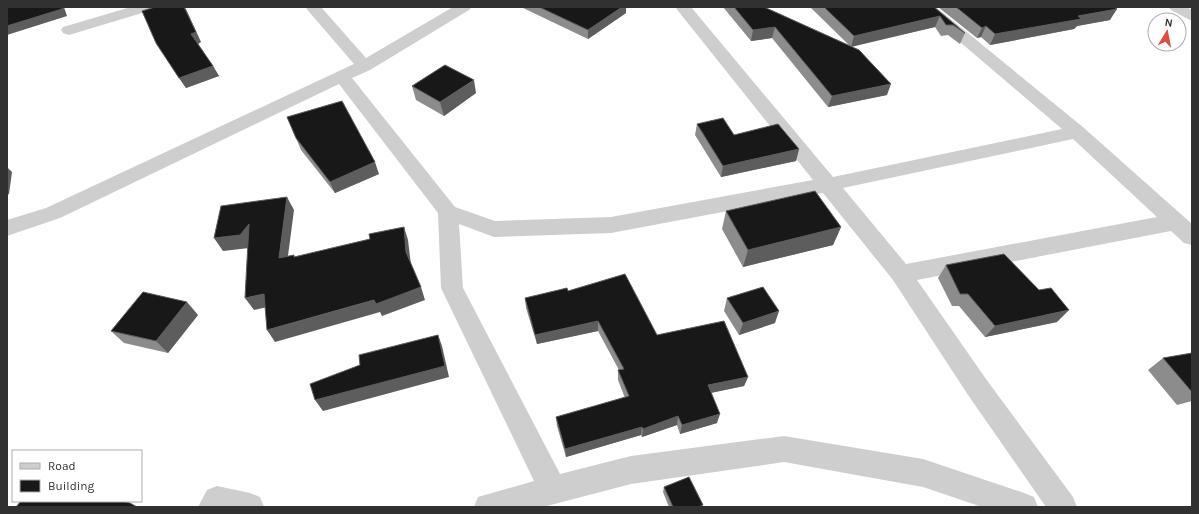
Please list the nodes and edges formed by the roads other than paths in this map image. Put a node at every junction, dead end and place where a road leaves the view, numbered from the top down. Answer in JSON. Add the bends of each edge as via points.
{"nodes":[{"id":1,"x":147,"y":7,"type":"edge"},
{"id":2,"x":313,"y":7,"type":"edge"},
{"id":3,"x":464,"y":7,"type":"edge"},
{"id":4,"x":683,"y":7,"type":"edge"},
{"id":5,"x":927,"y":7,"type":"edge"},
{"id":6,"x":1176,"y":7,"type":"edge"},
{"id":7,"x":1192,"y":16,"type":"edge"},
{"id":8,"x":69,"y":30,"type":"dead end"},
{"id":9,"x":364,"y":66,"type":"junction"},
{"id":10,"x":342,"y":77,"type":"junction"},
{"id":11,"x":1077,"y":132,"type":"junction"},
{"id":12,"x":826,"y":184,"type":"junction"},
{"id":13,"x":448,"y":212,"type":"junction"},
{"id":14,"x":1175,"y":222,"type":"junction"},
{"id":15,"x":7,"y":228,"type":"edge"},
{"id":16,"x":1192,"y":237,"type":"edge"},
{"id":17,"x":901,"y":274,"type":"junction"},
{"id":18,"x":553,"y":490,"type":"junction"},
{"id":19,"x":212,"y":507,"type":"edge"},
{"id":20,"x":250,"y":507,"type":"edge"},
{"id":21,"x":488,"y":507,"type":"edge"},
{"id":22,"x":1024,"y":507,"type":"edge"},
{"id":23,"x":1063,"y":507,"type":"edge"}],
"edges":[{"from":1,"to":8,"type":"street"},
{"from":2,"to":9,"type":"street"},
{"from":3,"to":9,"type":"street"},
{"from":4,"to":12,"type":"street"},
{"from":5,"to":11,"type":"street"},
{"from":6,"to":7,"type":"street"},
{"from":9,"to":10,"type":"street"},
{"from":10,"to":13,"type":"street"},
{"from":10,"to":15,"type":"street","via":[[53,213]]},
{"from":11,"to":12,"type":"street"},
{"from":11,"to":14,"type":"street"},
{"from":12,"to":13,"type":"street","via":[[611,225],[494,229]]},
{"from":12,"to":17,"type":"street"},
{"from":13,"to":18,"type":"street","via":[[452,288]]},
{"from":14,"to":16,"type":"street"},
{"from":14,"to":17,"type":"street"},
{"from":17,"to":23,"type":"street","via":[[977,387]]},
{"from":18,"to":21,"type":"street"},
{"from":18,"to":22,"type":"street","via":[[631,470],[784,449],[923,473]]},
{"from":19,"to":20,"type":"street","via":[[217,500]]}]}
